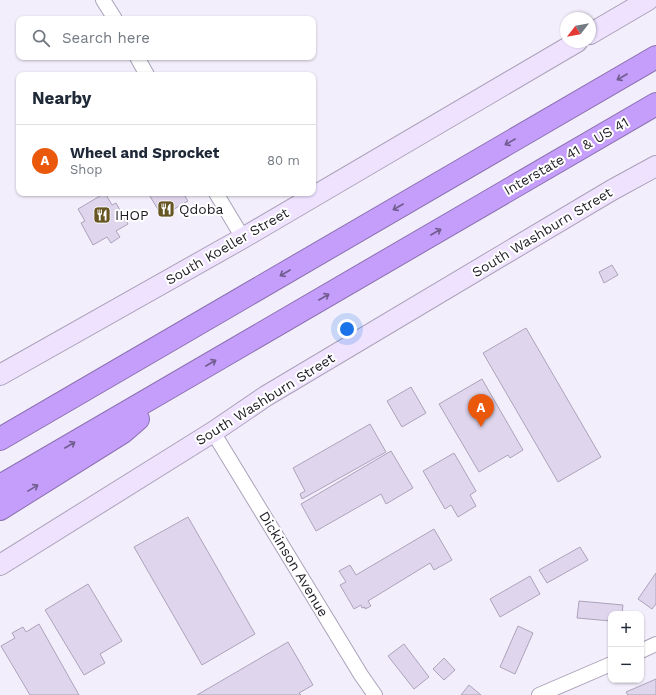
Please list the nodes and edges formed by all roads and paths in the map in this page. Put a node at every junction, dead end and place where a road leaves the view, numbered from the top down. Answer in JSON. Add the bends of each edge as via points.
{"nodes":[{"id":1,"x":103,"y":0,"type":"edge"},
{"id":2,"x":648,"y":0,"type":"edge"},
{"id":3,"x":112,"y":16,"type":"edge"},
{"id":4,"x":596,"y":31,"type":"edge"},
{"id":5,"x":567,"y":48,"type":"edge"},
{"id":6,"x":656,"y":57,"type":"edge"},
{"id":7,"x":139,"y":60,"type":"edge"},
{"id":8,"x":145,"y":72,"type":"edge"},
{"id":9,"x":656,"y":104,"type":"edge"},
{"id":10,"x":656,"y":166,"type":"edge"},
{"id":11,"x":316,"y":195,"type":"edge"},
{"id":12,"x":218,"y":196,"type":"edge"},
{"id":13,"x":315,"y":196,"type":"edge"},
{"id":14,"x":243,"y":238,"type":"junction"},
{"id":15,"x":0,"y":375,"type":"edge"},
{"id":16,"x":178,"y":382,"type":"junction"},
{"id":17,"x":213,"y":432,"type":"junction"},
{"id":18,"x":0,"y":439,"type":"edge"},
{"id":19,"x":0,"y":486,"type":"edge"},
{"id":20,"x":0,"y":509,"type":"edge"},
{"id":21,"x":0,"y":565,"type":"edge"},
{"id":22,"x":656,"y":644,"type":"edge"},
{"id":23,"x":644,"y":650,"type":"edge"},
{"id":24,"x":608,"y":665,"type":"edge"},
{"id":25,"x":375,"y":695,"type":"edge"},
{"id":26,"x":539,"y":695,"type":"edge"}],
"edges":[{"from":1,"to":3,"type":"street"},
{"from":2,"to":4,"type":"street"},
{"from":5,"to":11,"type":"street","name":"South Koeller Street"},
{"from":6,"to":18,"type":"highway","one_way":true},
{"from":7,"to":8,"type":"street"},
{"from":16,"to":9,"type":"highway","name":"Interstate 41 & US 41","one_way":true},
{"from":10,"to":17,"type":"street","name":"South Washburn Street","via":[[266,396]]},
{"from":12,"to":14,"type":"street"},
{"from":13,"to":14,"type":"street","name":"South Koeller Street"},
{"from":14,"to":15,"type":"street","name":"South Koeller Street"},
{"from":19,"to":16,"type":"highway","one_way":true},
{"from":20,"to":16,"type":"highway","one_way":true,"via":[[123,432]]},
{"from":17,"to":21,"type":"street","name":"South Washburn Street"},
{"from":17,"to":25,"type":"street","name":"Dickinson Avenue"},
{"from":22,"to":23,"type":"street"},
{"from":24,"to":26,"type":"street"}]}
